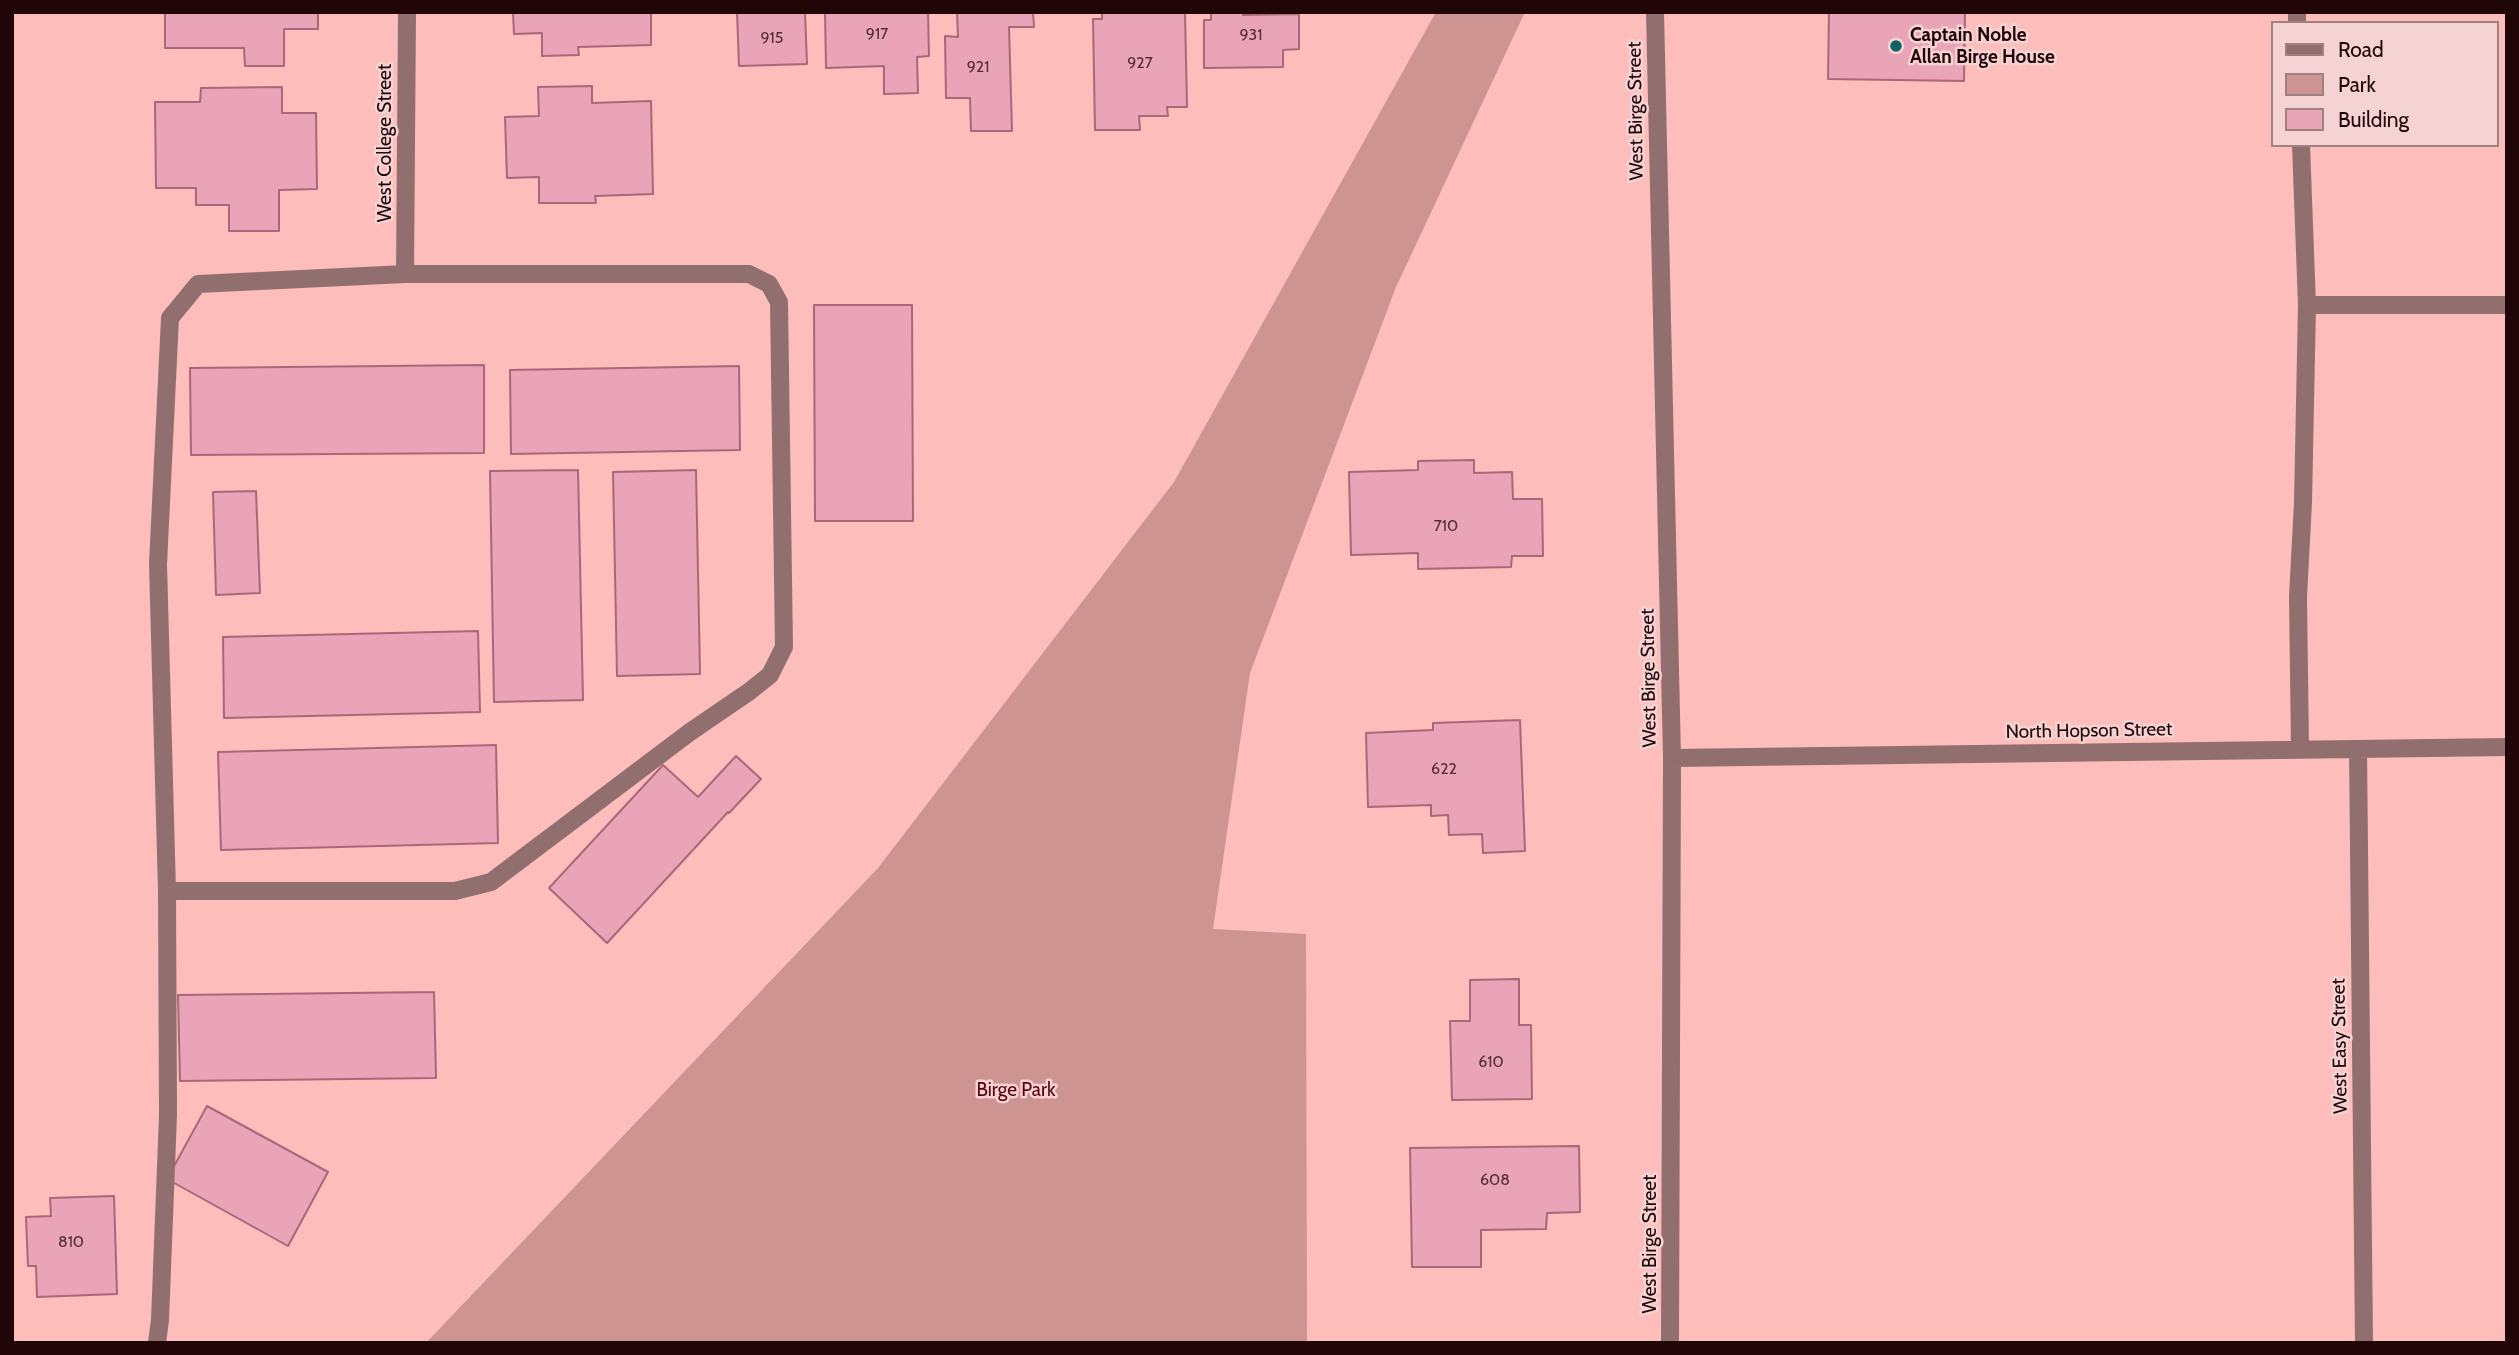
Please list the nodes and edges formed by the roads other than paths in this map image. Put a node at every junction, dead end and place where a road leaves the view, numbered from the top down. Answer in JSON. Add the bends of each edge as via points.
{"nodes":[{"id":1,"x":407,"y":12,"type":"edge"},
{"id":2,"x":1655,"y":12,"type":"edge"},
{"id":3,"x":2301,"y":147,"type":"edge"},
{"id":4,"x":405,"y":274,"type":"junction"},
{"id":5,"x":2307,"y":305,"type":"junction"},
{"id":6,"x":2507,"y":305,"type":"edge"},
{"id":7,"x":2507,"y":747,"type":"edge"},
{"id":8,"x":2300,"y":749,"type":"junction"},
{"id":9,"x":2358,"y":749,"type":"junction"},
{"id":10,"x":1672,"y":758,"type":"junction"},
{"id":11,"x":167,"y":891,"type":"junction"},
{"id":12,"x":157,"y":1343,"type":"edge"},
{"id":13,"x":1670,"y":1343,"type":"edge"},
{"id":14,"x":2364,"y":1343,"type":"edge"}],
"edges":[{"from":1,"to":4,"type":"street","name":"West College Street"},
{"from":2,"to":10,"type":"street","name":"West Birge Street"},
{"from":3,"to":5,"type":"street"},
{"from":4,"to":11,"type":"street","via":[[198,285],[170,318],[158,564]]},
{"from":4,"to":11,"type":"street","via":[[749,275],[769,284],[779,302],[784,647],[769,675],[750,691],[491,882],[455,891]]},
{"from":5,"to":6,"type":"street"},
{"from":5,"to":8,"type":"street","via":[[2298,597]]},
{"from":7,"to":9,"type":"street","name":"North Hopson Street"},
{"from":8,"to":9,"type":"street","name":"North Hopson Street"},
{"from":8,"to":10,"type":"street","name":"North Hopson Street"},
{"from":9,"to":14,"type":"street","name":"West Easy Street"},
{"from":10,"to":13,"type":"street","name":"West Birge Street"},
{"from":11,"to":12,"type":"street","via":[[168,1115]]}]}
